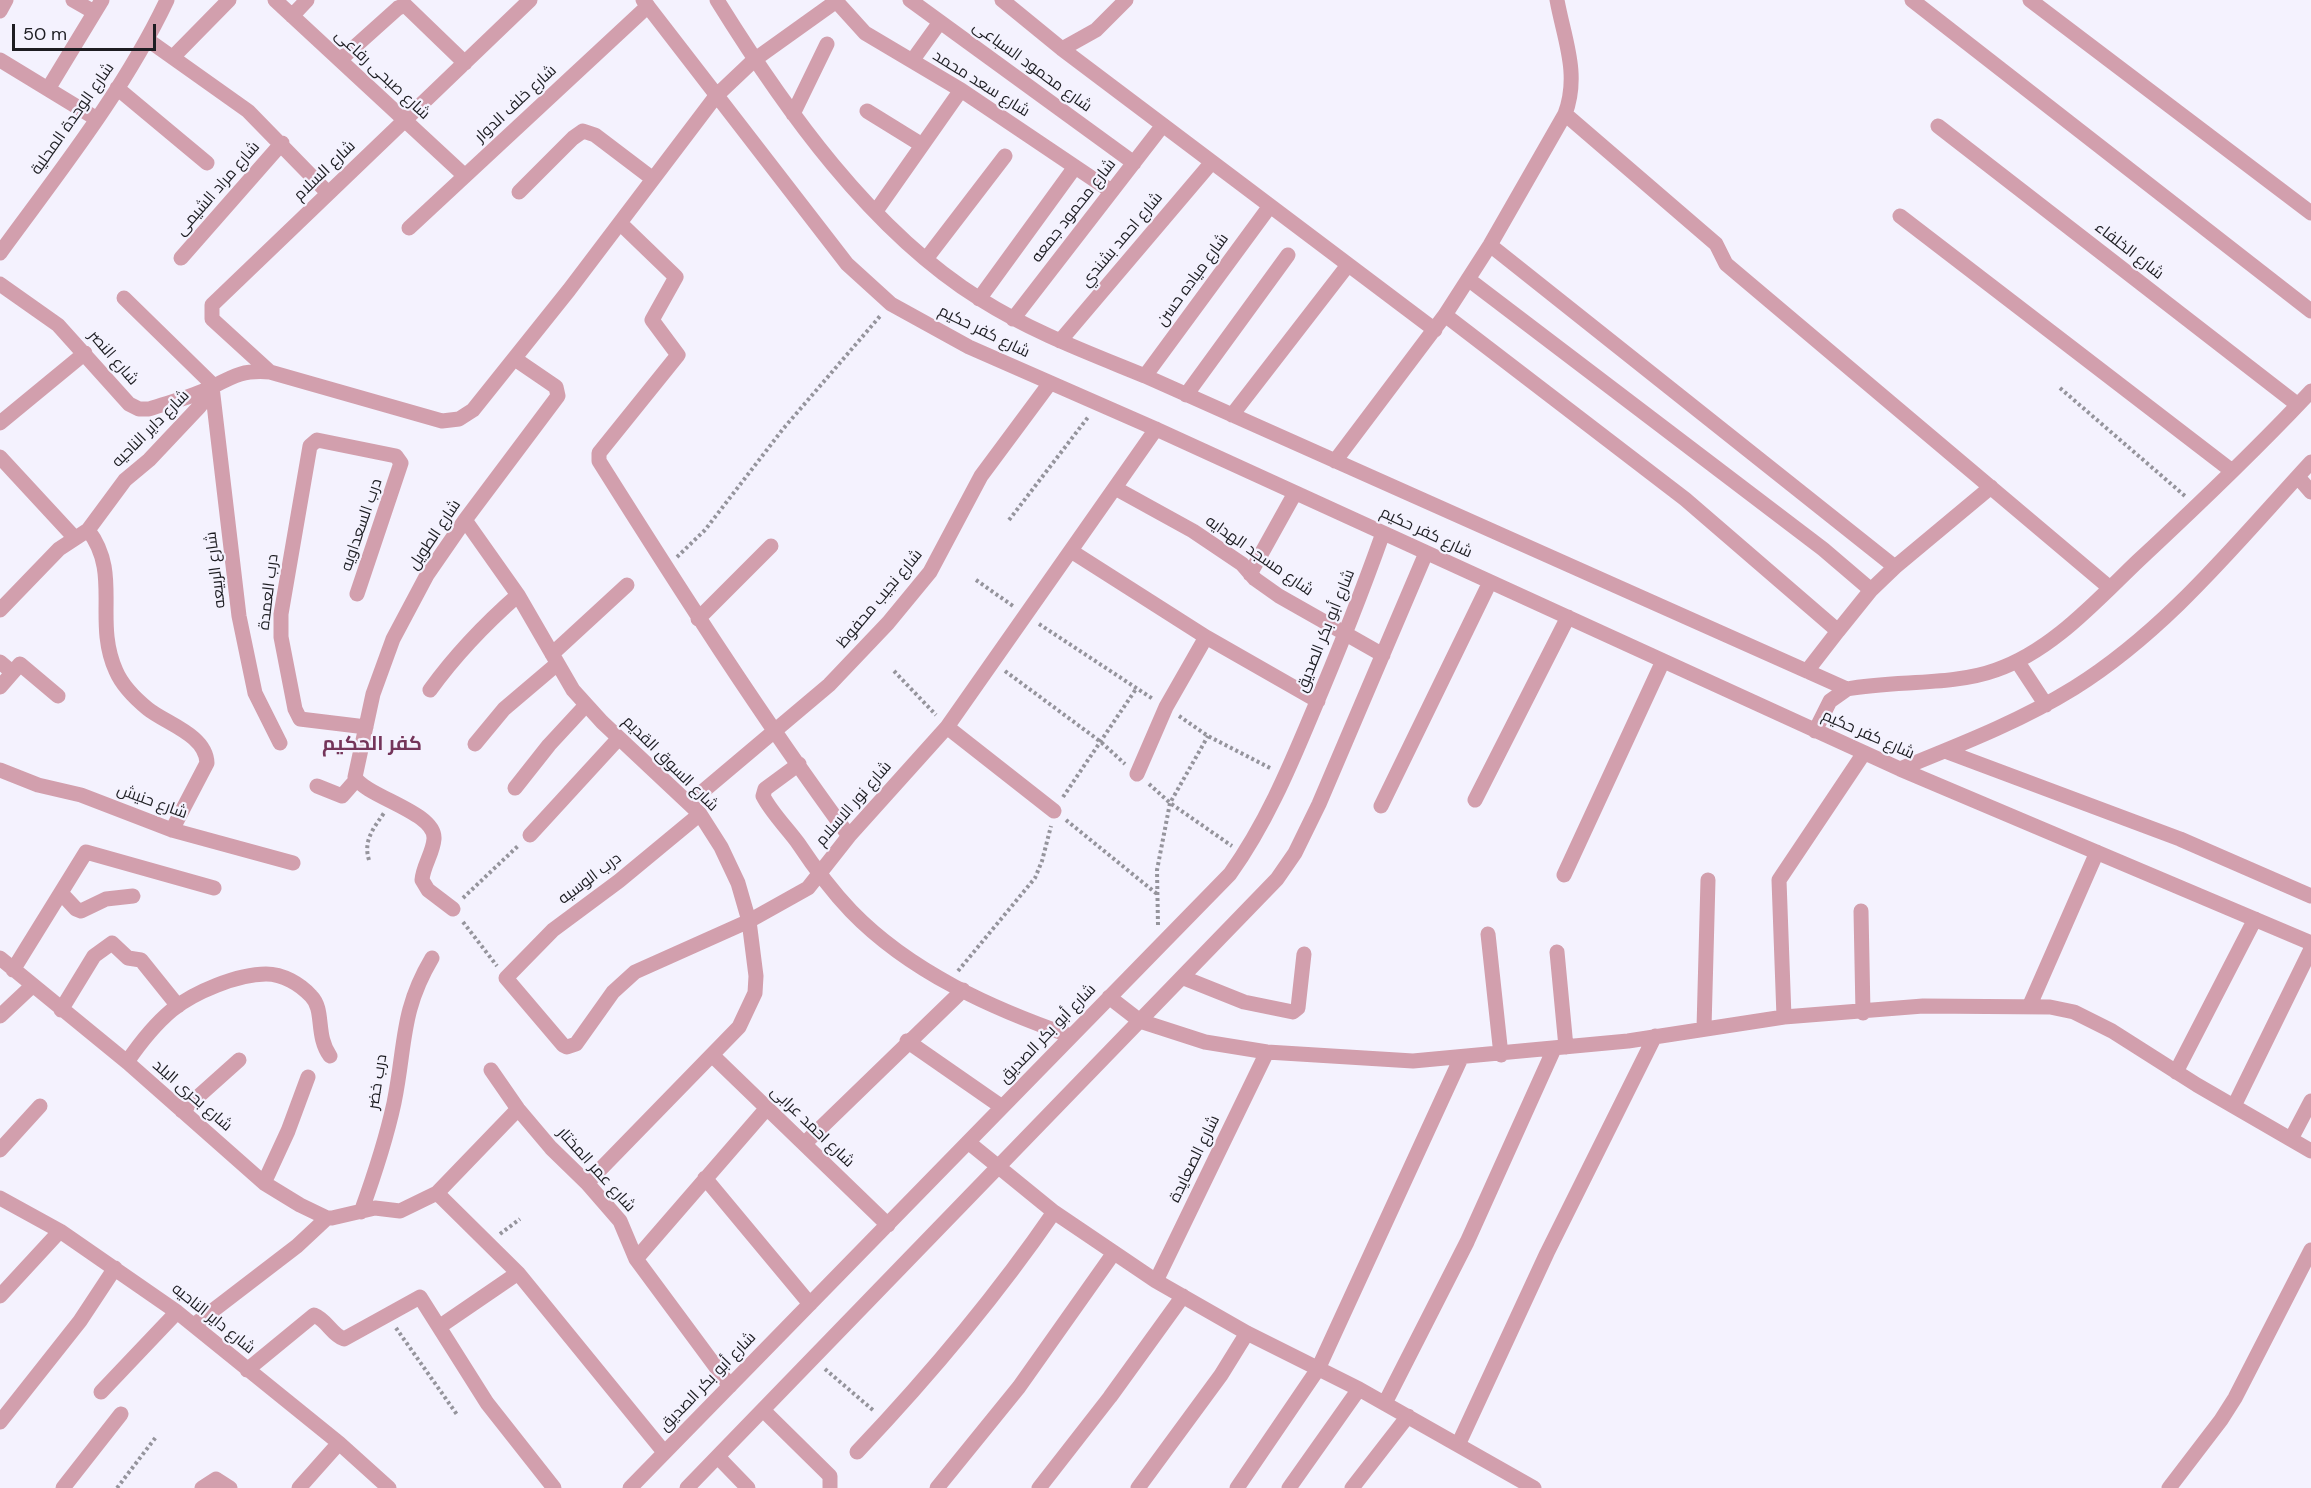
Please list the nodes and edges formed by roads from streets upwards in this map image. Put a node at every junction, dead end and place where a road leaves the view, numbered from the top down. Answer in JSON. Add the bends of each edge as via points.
{"nodes":[{"id":1,"x":73,"y":0,"type":"edge"},
{"id":2,"x":166,"y":0,"type":"edge"},
{"id":3,"x":229,"y":0,"type":"edge"},
{"id":4,"x":275,"y":0,"type":"edge"},
{"id":5,"x":306,"y":0,"type":"edge"},
{"id":6,"x":530,"y":0,"type":"edge"},
{"id":7,"x":717,"y":0,"type":"edge"},
{"id":8,"x":910,"y":0,"type":"edge"},
{"id":9,"x":1002,"y":0,"type":"edge"},
{"id":10,"x":1125,"y":0,"type":"edge"},
{"id":11,"x":1557,"y":0,"type":"edge"},
{"id":12,"x":1912,"y":0,"type":"edge"},
{"id":13,"x":2030,"y":0,"type":"edge"},
{"id":14,"x":837,"y":1,"type":"edge"},
{"id":15,"x":645,"y":3,"type":"edge"},
{"id":16,"x":98,"y":6,"type":"edge"},
{"id":17,"x":292,"y":16,"type":"junction"},
{"id":18,"x":940,"y":22,"type":"junction"},
{"id":19,"x":148,"y":40,"type":"junction"},
{"id":20,"x":827,"y":44,"type":"dead end"},
{"id":21,"x":1062,"y":49,"type":"junction"},
{"id":22,"x":173,"y":57,"type":"junction"},
{"id":23,"x":0,"y":60,"type":"edge"},
{"id":24,"x":340,"y":60,"type":"junction"},
{"id":25,"x":754,"y":60,"type":"junction"},
{"id":26,"x":912,"y":62,"type":"junction"},
{"id":27,"x":465,"y":63,"type":"junction"},
{"id":28,"x":117,"y":88,"type":"junction"},
{"id":29,"x":48,"y":89,"type":"junction"},
{"id":30,"x":961,"y":90,"type":"junction"},
{"id":31,"x":716,"y":96,"type":"junction"},
{"id":32,"x":867,"y":111,"type":"dead end"},
{"id":33,"x":794,"y":114,"type":"junction"},
{"id":34,"x":1565,"y":114,"type":"junction"},
{"id":35,"x":97,"y":119,"type":"junction"},
{"id":36,"x":404,"y":120,"type":"junction"},
{"id":37,"x":1163,"y":125,"type":"junction"},
{"id":38,"x":1938,"y":126,"type":"dead end"},
{"id":39,"x":282,"y":144,"type":"junction"},
{"id":40,"x":922,"y":146,"type":"junction"},
{"id":41,"x":1005,"y":156,"type":"dead end"},
{"id":42,"x":207,"y":162,"type":"dead end"},
{"id":43,"x":1212,"y":162,"type":"junction"},
{"id":44,"x":1134,"y":163,"type":"junction"},
{"id":45,"x":1075,"y":167,"type":"junction"},
{"id":46,"x":465,"y":176,"type":"junction"},
{"id":47,"x":653,"y":179,"type":"junction"},
{"id":48,"x":1111,"y":191,"type":"junction"},
{"id":49,"x":519,"y":192,"type":"dead end"},
{"id":50,"x":328,"y":193,"type":"junction"},
{"id":51,"x":1270,"y":206,"type":"junction"},
{"id":52,"x":876,"y":211,"type":"junction"},
{"id":53,"x":2311,"y":213,"type":"edge"},
{"id":54,"x":1900,"y":216,"type":"dead end"},
{"id":55,"x":620,"y":223,"type":"junction"},
{"id":56,"x":409,"y":228,"type":"dead end"},
{"id":57,"x":1490,"y":245,"type":"junction"},
{"id":58,"x":0,"y":253,"type":"edge"},
{"id":59,"x":1288,"y":255,"type":"dead end"},
{"id":60,"x":181,"y":258,"type":"dead end"},
{"id":61,"x":926,"y":259,"type":"junction"},
{"id":62,"x":1348,"y":265,"type":"junction"},
{"id":63,"x":1468,"y":279,"type":"junction"},
{"id":64,"x":0,"y":284,"type":"edge"},
{"id":65,"x":124,"y":298,"type":"dead end"},
{"id":66,"x":979,"y":299,"type":"junction"},
{"id":67,"x":2311,"y":311,"type":"edge"},
{"id":68,"x":1445,"y":315,"type":"junction"},
{"id":69,"x":1013,"y":319,"type":"junction"},
{"id":70,"x":1435,"y":330,"type":"junction"},
{"id":71,"x":1060,"y":341,"type":"junction"},
{"id":72,"x":85,"y":353,"type":"junction"},
{"id":73,"x":515,"y":359,"type":"junction"},
{"id":74,"x":270,"y":372,"type":"junction"},
{"id":75,"x":1145,"y":376,"type":"junction"},
{"id":76,"x":1050,"y":383,"type":"junction"},
{"id":77,"x":212,"y":387,"type":"junction"},
{"id":78,"x":2311,"y":391,"type":"edge"},
{"id":79,"x":1186,"y":395,"type":"junction"},
{"id":80,"x":2298,"y":405,"type":"junction"},
{"id":81,"x":1232,"y":415,"type":"junction"},
{"id":82,"x":0,"y":423,"type":"edge"},
{"id":83,"x":1156,"y":429,"type":"junction"},
{"id":84,"x":0,"y":457,"type":"edge"},
{"id":85,"x":1335,"y":461,"type":"junction"},
{"id":86,"x":2311,"y":462,"type":"edge"},
{"id":87,"x":401,"y":468,"type":"joint"},
{"id":88,"x":2232,"y":471,"type":"junction"},
{"id":89,"x":2298,"y":477,"type":"junction"},
{"id":90,"x":1991,"y":487,"type":"junction"},
{"id":91,"x":1115,"y":488,"type":"junction"},
{"id":92,"x":2311,"y":492,"type":"edge"},
{"id":93,"x":1295,"y":493,"type":"junction"},
{"id":94,"x":465,"y":520,"type":"junction"},
{"id":95,"x":81,"y":533,"type":"junction"},
{"id":96,"x":1383,"y":533,"type":"junction"},
{"id":97,"x":771,"y":546,"type":"dead end"},
{"id":98,"x":1071,"y":551,"type":"junction"},
{"id":99,"x":1426,"y":553,"type":"junction"},
{"id":100,"x":1895,"y":567,"type":"junction"},
{"id":101,"x":1250,"y":574,"type":"junction"},
{"id":102,"x":1490,"y":582,"type":"junction"},
{"id":103,"x":627,"y":585,"type":"dead end"},
{"id":104,"x":2110,"y":588,"type":"junction"},
{"id":105,"x":1871,"y":590,"type":"junction"},
{"id":106,"x":357,"y":594,"type":"dead end"},
{"id":107,"x":518,"y":595,"type":"junction"},
{"id":108,"x":0,"y":610,"type":"edge"},
{"id":109,"x":1568,"y":618,"type":"junction"},
{"id":110,"x":698,"y":619,"type":"junction"},
{"id":111,"x":1838,"y":631,"type":"junction"},
{"id":112,"x":1346,"y":634,"type":"junction"},
{"id":113,"x":1206,"y":637,"type":"junction"},
{"id":114,"x":1383,"y":655,"type":"junction"},
{"id":115,"x":554,"y":659,"type":"junction"},
{"id":116,"x":1663,"y":661,"type":"junction"},
{"id":117,"x":2017,"y":661,"type":"junction"},
{"id":118,"x":6,"y":667,"type":"edge"},
{"id":119,"x":1807,"y":671,"type":"junction"},
{"id":120,"x":0,"y":687,"type":"edge"},
{"id":121,"x":1847,"y":689,"type":"junction"},
{"id":122,"x":430,"y":690,"type":"dead end"},
{"id":123,"x":58,"y":696,"type":"dead end"},
{"id":124,"x":1318,"y":701,"type":"junction"},
{"id":125,"x":586,"y":705,"type":"junction"},
{"id":126,"x":2046,"y":705,"type":"junction"},
{"id":127,"x":366,"y":727,"type":"junction"},
{"id":128,"x":947,"y":727,"type":"junction"},
{"id":129,"x":774,"y":730,"type":"junction"},
{"id":130,"x":1815,"y":731,"type":"junction"},
{"id":131,"x":619,"y":738,"type":"junction"},
{"id":132,"x":280,"y":743,"type":"dead end"},
{"id":133,"x":475,"y":744,"type":"dead end"},
{"id":134,"x":1946,"y":751,"type":"junction"},
{"id":135,"x":1864,"y":753,"type":"junction"},
{"id":136,"x":799,"y":764,"type":"junction"},
{"id":137,"x":0,"y":770,"type":"edge"},
{"id":138,"x":1900,"y":770,"type":"junction"},
{"id":139,"x":357,"y":774,"type":"junction"},
{"id":140,"x":1137,"y":774,"type":"road end"},
{"id":141,"x":317,"y":786,"type":"dead end"},
{"id":142,"x":515,"y":788,"type":"dead end"},
{"id":143,"x":1475,"y":800,"type":"dead end"},
{"id":144,"x":1382,"y":806,"type":"dead end"},
{"id":145,"x":695,"y":808,"type":"junction"},
{"id":146,"x":1054,"y":811,"type":"road end"},
{"id":147,"x":172,"y":830,"type":"junction"},
{"id":148,"x":530,"y":835,"type":"road end"},
{"id":149,"x":849,"y":836,"type":"junction"},
{"id":150,"x":2097,"y":852,"type":"junction"},
{"id":151,"x":293,"y":863,"type":"dead end"},
{"id":152,"x":819,"y":873,"type":"junction"},
{"id":153,"x":1564,"y":874,"type":"dead end"},
{"id":154,"x":1708,"y":880,"type":"dead end"},
{"id":155,"x":214,"y":888,"type":"dead end"},
{"id":156,"x":61,"y":893,"type":"junction"},
{"id":157,"x":2311,"y":896,"type":"edge"},
{"id":158,"x":133,"y":897,"type":"dead end"},
{"id":159,"x":453,"y":909,"type":"road end"},
{"id":160,"x":1861,"y":911,"type":"dead end"},
{"id":161,"x":2254,"y":919,"type":"junction"},
{"id":162,"x":749,"y":921,"type":"junction"},
{"id":163,"x":1488,"y":934,"type":"dead end"},
{"id":164,"x":2311,"y":943,"type":"edge"},
{"id":165,"x":2311,"y":949,"type":"edge"},
{"id":166,"x":1557,"y":952,"type":"dead end"},
{"id":167,"x":1304,"y":954,"type":"dead end"},
{"id":168,"x":0,"y":958,"type":"edge"},
{"id":169,"x":432,"y":958,"type":"dead end"},
{"id":170,"x":13,"y":970,"type":"junction"},
{"id":171,"x":506,"y":978,"type":"joint"},
{"id":172,"x":1184,"y":978,"type":"junction"},
{"id":173,"x":32,"y":986,"type":"junction"},
{"id":174,"x":963,"y":990,"type":"junction"},
{"id":175,"x":1109,"y":997,"type":"junction"},
{"id":176,"x":178,"y":1006,"type":"junction"},
{"id":177,"x":2029,"y":1006,"type":"junction"},
{"id":178,"x":61,"y":1010,"type":"junction"},
{"id":179,"x":1863,"y":1013,"type":"junction"},
{"id":180,"x":0,"y":1016,"type":"edge"},
{"id":181,"x":1784,"y":1017,"type":"junction"},
{"id":182,"x":1140,"y":1021,"type":"junction"},
{"id":183,"x":1704,"y":1028,"type":"junction"},
{"id":184,"x":1071,"y":1036,"type":"junction"},
{"id":185,"x":1655,"y":1036,"type":"junction"},
{"id":186,"x":908,"y":1041,"type":"junction"},
{"id":187,"x":1560,"y":1048,"type":"junction"},
{"id":188,"x":1267,"y":1052,"type":"junction"},
{"id":189,"x":712,"y":1055,"type":"junction"},
{"id":190,"x":1500,"y":1055,"type":"junction"},
{"id":191,"x":330,"y":1056,"type":"dead end"},
{"id":192,"x":1461,"y":1058,"type":"junction"},
{"id":193,"x":239,"y":1060,"type":"dead end"},
{"id":194,"x":127,"y":1062,"type":"junction"},
{"id":195,"x":491,"y":1070,"type":"dead end"},
{"id":196,"x":2176,"y":1072,"type":"junction"},
{"id":197,"x":308,"y":1077,"type":"dead end"},
{"id":198,"x":2311,"y":1101,"type":"edge"},
{"id":199,"x":40,"y":1106,"type":"dead end"},
{"id":200,"x":2234,"y":1106,"type":"junction"},
{"id":201,"x":1002,"y":1107,"type":"junction"},
{"id":202,"x":767,"y":1108,"type":"junction"},
{"id":203,"x":518,"y":1109,"type":"junction"},
{"id":204,"x":182,"y":1111,"type":"junction"},
{"id":205,"x":2291,"y":1139,"type":"junction"},
{"id":206,"x":968,"y":1142,"type":"junction"},
{"id":207,"x":804,"y":1144,"type":"junction"},
{"id":208,"x":0,"y":1150,"type":"edge"},
{"id":209,"x":2311,"y":1151,"type":"edge"},
{"id":210,"x":998,"y":1168,"type":"junction"},
{"id":211,"x":705,"y":1178,"type":"junction"},
{"id":212,"x":264,"y":1183,"type":"junction"},
{"id":213,"x":587,"y":1183,"type":"junction"},
{"id":214,"x":436,"y":1193,"type":"junction"},
{"id":215,"x":0,"y":1198,"type":"edge"},
{"id":216,"x":361,"y":1212,"type":"junction"},
{"id":217,"x":1054,"y":1212,"type":"junction"},
{"id":218,"x":327,"y":1218,"type":"junction"},
{"id":219,"x":888,"y":1225,"type":"junction"},
{"id":220,"x":60,"y":1231,"type":"junction"},
{"id":221,"x":2311,"y":1250,"type":"edge"},
{"id":222,"x":1113,"y":1254,"type":"junction"},
{"id":223,"x":636,"y":1259,"type":"junction"},
{"id":224,"x":116,"y":1268,"type":"junction"},
{"id":225,"x":518,"y":1273,"type":"junction"},
{"id":226,"x":1156,"y":1281,"type":"junction"},
{"id":227,"x":0,"y":1296,"type":"edge"},
{"id":228,"x":1183,"y":1296,"type":"junction"},
{"id":229,"x":810,"y":1304,"type":"junction"},
{"id":230,"x":177,"y":1312,"type":"junction"},
{"id":231,"x":194,"y":1325,"type":"junction"},
{"id":232,"x":439,"y":1327,"type":"junction"},
{"id":233,"x":1247,"y":1333,"type":"junction"},
{"id":234,"x":1318,"y":1369,"type":"junction"},
{"id":235,"x":248,"y":1370,"type":"junction"},
{"id":236,"x":730,"y":1386,"type":"junction"},
{"id":237,"x":1359,"y":1389,"type":"junction"},
{"id":238,"x":101,"y":1392,"type":"dead end"},
{"id":239,"x":1385,"y":1403,"type":"junction"},
{"id":240,"x":763,"y":1410,"type":"junction"},
{"id":241,"x":122,"y":1414,"type":"dead end"},
{"id":242,"x":1408,"y":1416,"type":"junction"},
{"id":243,"x":0,"y":1422,"type":"edge"},
{"id":244,"x":339,"y":1443,"type":"junction"},
{"id":245,"x":1458,"y":1445,"type":"junction"},
{"id":246,"x":664,"y":1452,"type":"junction"},
{"id":247,"x":857,"y":1452,"type":"dead end"},
{"id":248,"x":718,"y":1456,"type":"junction"},
{"id":249,"x":383,"y":1485,"type":"edge"},
{"id":250,"x":63,"y":1488,"type":"edge"},
{"id":251,"x":202,"y":1488,"type":"edge"},
{"id":252,"x":230,"y":1488,"type":"edge"},
{"id":253,"x":299,"y":1488,"type":"edge"},
{"id":254,"x":554,"y":1488,"type":"edge"},
{"id":255,"x":630,"y":1488,"type":"edge"},
{"id":256,"x":687,"y":1488,"type":"edge"},
{"id":257,"x":748,"y":1488,"type":"edge"},
{"id":258,"x":830,"y":1488,"type":"edge"},
{"id":259,"x":937,"y":1488,"type":"edge"},
{"id":260,"x":1039,"y":1488,"type":"edge"},
{"id":261,"x":1138,"y":1488,"type":"edge"},
{"id":262,"x":1237,"y":1488,"type":"edge"},
{"id":263,"x":1288,"y":1488,"type":"edge"},
{"id":264,"x":1352,"y":1488,"type":"edge"},
{"id":265,"x":1534,"y":1488,"type":"edge"},
{"id":266,"x":2169,"y":1488,"type":"edge"}],
"edges":[{"from":1,"to":16,"type":"street"},
{"from":2,"to":19,"type":"street","name":"شارع الوحدة المحلية"},
{"from":3,"to":22,"type":"street"},
{"from":4,"to":17,"type":"street","name":"شارع صبحى رفاعى"},
{"from":5,"to":17,"type":"street"},
{"from":6,"to":27,"type":"street","name":"شارع السلام"},
{"from":7,"to":25,"type":"street","name":"شارع كفر حكيم"},
{"from":8,"to":18,"type":"street","name":"شارع محمود السباعى"},
{"from":9,"to":21,"type":"street"},
{"from":10,"to":21,"type":"street","via":[[1096,30]]},
{"from":11,"to":34,"type":"street","via":[[1571,62],[1572,87]]},
{"from":12,"to":67,"type":"street"},
{"from":13,"to":53,"type":"street"},
{"from":14,"to":25,"type":"street"},
{"from":14,"to":26,"type":"street","name":"شارع سعد محمد","via":[[865,33]]},
{"from":15,"to":31,"type":"street","name":"شارع كفر حكيم"},
{"from":15,"to":46,"type":"street","name":"شارع خلف الدوار"},
{"from":16,"to":29,"type":"street"},
{"from":17,"to":24,"type":"street","name":"شارع صبحى رفاعى"},
{"from":18,"to":26,"type":"street"},
{"from":18,"to":44,"type":"street","name":"شارع محمود السباعى"},
{"from":19,"to":22,"type":"street"},
{"from":19,"to":28,"type":"street","name":"شارع الوحدة المحلية"},
{"from":20,"to":33,"type":"street"},
{"from":21,"to":37,"type":"street"},
{"from":22,"to":39,"type":"street","via":[[248,111]]},
{"from":23,"to":29,"type":"street"},
{"from":24,"to":27,"type":"street","via":[[405,5]]},
{"from":24,"to":36,"type":"street","name":"شارع صبحى رفاعى"},
{"from":25,"to":31,"type":"street"},
{"from":25,"to":33,"type":"street","name":"شارع كفر حكيم"},
{"from":26,"to":30,"type":"street","name":"شارع سعد محمد"},
{"from":27,"to":36,"type":"street","name":"شارع السلام"},
{"from":28,"to":35,"type":"street","name":"شارع الوحدة المحلية"},
{"from":28,"to":42,"type":"street"},
{"from":29,"to":35,"type":"street"},
{"from":30,"to":40,"type":"street"},
{"from":30,"to":45,"type":"street","name":"شارع سعد محمد"},
{"from":31,"to":47,"type":"street"},
{"from":31,"to":76,"type":"street","name":"شارع كفر حكيم","via":[[847,264],[891,304],[969,347]]},
{"from":32,"to":40,"type":"street"},
{"from":33,"to":52,"type":"street","name":"شارع كفر حكيم"},
{"from":34,"to":57,"type":"street"},
{"from":34,"to":90,"type":"street","via":[[1716,244],[1726,264]]},
{"from":35,"to":58,"type":"street","name":"شارع الوحدة المحلية"},
{"from":36,"to":46,"type":"street","name":"شارع صبحى رفاعى"},
{"from":36,"to":50,"type":"street","name":"شارع السلام"},
{"from":37,"to":43,"type":"street"},
{"from":37,"to":44,"type":"street","name":"شارع محمود جمعه"},
{"from":38,"to":80,"type":"street","name":"شارع الخلفاء"},
{"from":39,"to":50,"type":"street"},
{"from":39,"to":60,"type":"street","name":"شارع مراد الشيمى"},
{"from":40,"to":52,"type":"street"},
{"from":41,"to":61,"type":"street"},
{"from":43,"to":51,"type":"street"},
{"from":43,"to":71,"type":"street","name":"شارع احمد بشندي"},
{"from":44,"to":48,"type":"street","name":"شارع محمود جمعه"},
{"from":45,"to":48,"type":"street","name":"شارع سعد محمد"},
{"from":45,"to":66,"type":"street"},
{"from":46,"to":56,"type":"street","name":"شارع خلف الدوار"},
{"from":47,"to":49,"type":"street","via":[[595,135],[583,131]]},
{"from":47,"to":55,"type":"street"},
{"from":48,"to":69,"type":"street","name":"شارع محمود جمعه"},
{"from":50,"to":74,"type":"street","name":"شارع السلام","via":[[212,305],[212,319]]},
{"from":51,"to":62,"type":"street"},
{"from":51,"to":75,"type":"street","name":"شارع مياده حسن"},
{"from":52,"to":61,"type":"street","name":"شارع كفر حكيم"},
{"from":54,"to":88,"type":"street"},
{"from":55,"to":73,"type":"street"},
{"from":55,"to":110,"type":"street","via":[[676,277],[651,320],[678,355],[599,453],[599,461]]},
{"from":57,"to":63,"type":"street"},
{"from":57,"to":100,"type":"street"},
{"from":59,"to":79,"type":"street"},
{"from":61,"to":66,"type":"street","name":"شارع كفر حكيم"},
{"from":62,"to":70,"type":"street"},
{"from":62,"to":81,"type":"street"},
{"from":63,"to":68,"type":"street"},
{"from":63,"to":105,"type":"street","via":[[1823,549]]},
{"from":64,"to":72,"type":"street","name":"شارع النصر","via":[[44,313]]},
{"from":65,"to":77,"type":"street","name":"شارع داير الناحيه"},
{"from":66,"to":69,"type":"street","name":"شارع كفر حكيم"},
{"from":68,"to":70,"type":"street"},
{"from":68,"to":111,"type":"street","via":[[1685,499]]},
{"from":69,"to":71,"type":"street","name":"شارع كفر حكيم"},
{"from":70,"to":85,"type":"street"},
{"from":71,"to":75,"type":"street","name":"شارع كفر حكيم"},
{"from":72,"to":77,"type":"street","name":"شارع النصر","via":[[129,404],[139,410]]},
{"from":72,"to":82,"type":"street"},
{"from":73,"to":74,"type":"street","via":[[467,416],[451,422]]},
{"from":73,"to":94,"type":"street","name":"شارع الطويل","via":[[556,387],[558,396]]},
{"from":74,"to":77,"type":"street","via":[[239,373]]},
{"from":75,"to":79,"type":"street","name":"شارع كفر حكيم"},
{"from":76,"to":83,"type":"street","name":"شارع كفر حكيم"},
{"from":76,"to":129,"type":"street","name":"شارع نجيب محفوظ","via":[[981,476],[930,572],[829,685]]},
{"from":77,"to":95,"type":"street","name":"شارع داير الناحيه","via":[[186,423],[125,480]]},
{"from":77,"to":132,"type":"street","name":"شارع الربيعه","via":[[239,616],[255,693]]},
{"from":78,"to":80,"type":"street"},
{"from":79,"to":81,"type":"street","name":"شارع كفر حكيم"},
{"from":80,"to":88,"type":"street"},
{"from":81,"to":85,"type":"street","name":"شارع كفر حكيم"},
{"from":83,"to":91,"type":"street","name":"شارع نور الاسلام"},
{"from":83,"to":93,"type":"street","name":"شارع كفر حكيم"},
{"from":84,"to":95,"type":"street"},
{"from":85,"to":119,"type":"street","name":"شارع كفر حكيم"},
{"from":86,"to":89,"type":"street"},
{"from":87,"to":106,"type":"street","name":"درب السعداويه"},
{"from":87,"to":127,"type":"street","name":"درب العمدة","via":[[396,456],[317,440],[310,446],[281,614],[281,637],[300,719]]},
{"from":88,"to":104,"type":"street"},
{"from":89,"to":92,"type":"street"},
{"from":89,"to":126,"type":"street","via":[[2156,626],[2103,668]]},
{"from":90,"to":100,"type":"street"},
{"from":90,"to":104,"type":"street"},
{"from":91,"to":98,"type":"street","name":"شارع نور الاسلام"},
{"from":91,"to":101,"type":"street","name":"شارع مسجد الهدايه","via":[[1193,531],[1242,564]]},
{"from":93,"to":96,"type":"street","name":"شارع كفر حكيم"},
{"from":93,"to":101,"type":"street"},
{"from":94,"to":107,"type":"street","name":"شارع السوق القديم"},
{"from":94,"to":127,"type":"street","name":"شارع الطويل","via":[[427,575],[393,639],[381,667]]},
{"from":95,"to":108,"type":"street","name":"شارع داير الناحيه","via":[[59,549]]},
{"from":95,"to":147,"type":"street","via":[[104,558],[105,624],[116,672],[148,709],[191,736],[207,757]]},
{"from":96,"to":99,"type":"street","name":"شارع كفر حكيم"},
{"from":96,"to":112,"type":"street","name":"شارع أبو بكر الصديق"},
{"from":97,"to":110,"type":"street"},
{"from":98,"to":113,"type":"street"},
{"from":98,"to":128,"type":"street","name":"شارع نور الاسلام"},
{"from":99,"to":102,"type":"street","name":"شارع كفر حكيم"},
{"from":99,"to":114,"type":"street"},
{"from":100,"to":105,"type":"street"},
{"from":101,"to":112,"type":"street","name":"شارع مسجد الهدايه","via":[[1279,596]]},
{"from":102,"to":109,"type":"street","name":"شارع كفر حكيم"},
{"from":102,"to":144,"type":"street"},
{"from":103,"to":115,"type":"street"},
{"from":104,"to":117,"type":"street","via":[[2037,650]]},
{"from":105,"to":111,"type":"street"},
{"from":107,"to":115,"type":"street","name":"شارع السوق القديم"},
{"from":107,"to":122,"type":"street","via":[[463,647]]},
{"from":109,"to":116,"type":"street","name":"شارع كفر حكيم"},
{"from":109,"to":143,"type":"street"},
{"from":110,"to":129,"type":"street"},
{"from":111,"to":119,"type":"street"},
{"from":112,"to":114,"type":"street","name":"شارع مسجد الهدايه"},
{"from":112,"to":124,"type":"street","name":"شارع أبو بكر الصديق"},
{"from":113,"to":124,"type":"street"},
{"from":113,"to":140,"type":"street","via":[[1166,707]]},
{"from":114,"to":172,"type":"street","via":[[1295,853],[1277,879]]},
{"from":115,"to":125,"type":"street","name":"شارع السوق القديم"},
{"from":115,"to":133,"type":"street"},
{"from":116,"to":130,"type":"street","name":"شارع كفر حكيم"},
{"from":116,"to":153,"type":"street"},
{"from":117,"to":121,"type":"street","via":[[1977,676]]},
{"from":117,"to":126,"type":"street"},
{"from":118,"to":120,"type":"street"},
{"from":118,"to":123,"type":"street","via":[[22,665]]},
{"from":119,"to":121,"type":"street","name":"شارع كفر حكيم"},
{"from":121,"to":130,"type":"street","via":[[1830,701]]},
{"from":124,"to":175,"type":"street","name":"شارع أبو بكر الصديق","via":[[1286,776],[1244,855]]},
{"from":125,"to":131,"type":"street","name":"شارع السوق القديم"},
{"from":125,"to":142,"type":"street"},
{"from":126,"to":134,"type":"street"},
{"from":127,"to":139,"type":"street","name":"شارع الطويل"},
{"from":128,"to":146,"type":"street"},
{"from":128,"to":149,"type":"street","name":"شارع نور الاسلام"},
{"from":129,"to":136,"type":"street"},
{"from":129,"to":145,"type":"street","name":"شارع نجيب محفوظ"},
{"from":130,"to":135,"type":"street","name":"شارع كفر حكيم"},
{"from":131,"to":145,"type":"street","name":"شارع السوق القديم"},
{"from":131,"to":148,"type":"street"},
{"from":134,"to":138,"type":"street"},
{"from":134,"to":157,"type":"street","via":[[2180,839]]},
{"from":135,"to":138,"type":"street","name":"شارع كفر حكيم"},
{"from":135,"to":181,"type":"street","via":[[1779,880]]},
{"from":136,"to":149,"type":"street"},
{"from":136,"to":152,"type":"street","via":[[765,789],[763,796]]},
{"from":137,"to":147,"type":"street","name":"شارع حنيش"},
{"from":138,"to":150,"type":"street","name":"شارع كفر حكيم"},
{"from":139,"to":141,"type":"street","via":[[342,796]]},
{"from":139,"to":159,"type":"street","via":[[431,829],[434,839],[422,880],[428,890]]},
{"from":145,"to":162,"type":"street","name":"شارع السوق القديم","via":[[726,856]]},
{"from":145,"to":171,"type":"street","name":"درب الوسيه","via":[[619,881],[553,930]]},
{"from":147,"to":151,"type":"street","name":"شارع حنيش"},
{"from":149,"to":152,"type":"street","name":"شارع نور الاسلام"},
{"from":150,"to":161,"type":"street","name":"شارع كفر حكيم"},
{"from":150,"to":177,"type":"street"},
{"from":152,"to":162,"type":"street","name":"شارع نور الاسلام","via":[[801,893]]},
{"from":152,"to":174,"type":"street","via":[[853,914],[900,952]]},
{"from":154,"to":183,"type":"street"},
{"from":155,"to":156,"type":"street","via":[[90,851],[82,856]]},
{"from":156,"to":158,"type":"street","via":[[81,911],[106,899]]},
{"from":156,"to":170,"type":"street"},
{"from":160,"to":179,"type":"street"},
{"from":161,"to":164,"type":"street","name":"شارع كفر حكيم"},
{"from":161,"to":196,"type":"street"},
{"from":162,"to":171,"type":"street","name":"شارع نور الاسلام","via":[[635,972],[613,992],[572,1047],[560,1042]]},
{"from":162,"to":189,"type":"street","name":"شارع السوق القديم","via":[[755,993],[739,1027]]},
{"from":163,"to":190,"type":"street"},
{"from":165,"to":200,"type":"street"},
{"from":166,"to":187,"type":"street"},
{"from":167,"to":172,"type":"street","via":[[1298,1008],[1293,1012],[1244,1002]]},
{"from":168,"to":170,"type":"street","name":"شارع بحرى البلد"},
{"from":169,"to":216,"type":"street","name":"درب خضر","via":[[405,1019],[388,1130]]},
{"from":170,"to":173,"type":"street","name":"شارع بحرى البلد"},
{"from":172,"to":182,"type":"street"},
{"from":173,"to":178,"type":"street","name":"شارع بحرى البلد"},
{"from":173,"to":180,"type":"street"},
{"from":174,"to":184,"type":"street","via":[[1025,1020]]},
{"from":174,"to":186,"type":"street"},
{"from":175,"to":182,"type":"street"},
{"from":175,"to":184,"type":"street","name":"شارع أبو بكر الصديق"},
{"from":176,"to":178,"type":"street","via":[[141,960],[128,958],[112,943],[94,956]]},
{"from":176,"to":191,"type":"street","via":[[229,982],[267,974],[284,977],[314,998],[319,1010],[320,1038]]},
{"from":176,"to":194,"type":"street","via":[[156,1025]]},
{"from":177,"to":179,"type":"street","via":[[1923,1006]]},
{"from":177,"to":196,"type":"street","via":[[2074,1012],[2112,1030]]},
{"from":178,"to":194,"type":"street","name":"شارع بحرى البلد"},
{"from":179,"to":181,"type":"street"},
{"from":181,"to":183,"type":"street"},
{"from":182,"to":188,"type":"street","via":[[1205,1042]]},
{"from":182,"to":210,"type":"street"},
{"from":183,"to":185,"type":"street"},
{"from":184,"to":201,"type":"street","name":"شارع أبو بكر الصديق"},
{"from":185,"to":187,"type":"street"},
{"from":185,"to":245,"type":"street"},
{"from":186,"to":201,"type":"street"},
{"from":186,"to":207,"type":"street"},
{"from":187,"to":190,"type":"street"},
{"from":187,"to":239,"type":"street","via":[[1430,1319]]},
{"from":188,"to":192,"type":"street","via":[[1413,1061]]},
{"from":188,"to":226,"type":"street","name":"شارع الصعايدة"},
{"from":189,"to":202,"type":"street","name":"شارع احمد عرابى"},
{"from":189,"to":213,"type":"street","name":"شارع السوق القديم"},
{"from":190,"to":192,"type":"street"},
{"from":192,"to":234,"type":"street"},
{"from":193,"to":204,"type":"street"},
{"from":194,"to":204,"type":"street","name":"شارع بحرى البلد"},
{"from":195,"to":203,"type":"street","name":"شارع عمر المختار"},
{"from":196,"to":200,"type":"street"},
{"from":197,"to":212,"type":"street"},
{"from":198,"to":205,"type":"street"},
{"from":199,"to":208,"type":"street"},
{"from":200,"to":205,"type":"street"},
{"from":201,"to":206,"type":"street","name":"شارع أبو بكر الصديق"},
{"from":202,"to":207,"type":"street","name":"شارع احمد عرابى"},
{"from":202,"to":211,"type":"street"},
{"from":203,"to":213,"type":"street","name":"شارع عمر المختار"},
{"from":203,"to":214,"type":"street"},
{"from":204,"to":212,"type":"street","name":"شارع بحرى البلد"},
{"from":205,"to":209,"type":"street"},
{"from":206,"to":210,"type":"street"},
{"from":206,"to":219,"type":"street","name":"شارع أبو بكر الصديق"},
{"from":207,"to":219,"type":"street","name":"شارع احمد عرابى"},
{"from":210,"to":217,"type":"street"},
{"from":210,"to":240,"type":"street"},
{"from":211,"to":223,"type":"street"},
{"from":211,"to":229,"type":"street"},
{"from":212,"to":218,"type":"street","name":"شارع بحرى البلد"},
{"from":213,"to":223,"type":"street","name":"شارع عمر المختار","via":[[620,1221]]},
{"from":214,"to":216,"type":"street","via":[[400,1211],[375,1208]]},
{"from":214,"to":225,"type":"street"},
{"from":215,"to":220,"type":"street","name":"شارع داير الناحيه"},
{"from":216,"to":218,"type":"street"},
{"from":217,"to":222,"type":"street"},
{"from":217,"to":247,"type":"street","via":[[996,1294]]},
{"from":218,"to":231,"type":"street","via":[[297,1246]]},
{"from":219,"to":229,"type":"street","name":"شارع أبو بكر الصديق"},
{"from":220,"to":224,"type":"street","name":"شارع داير الناحيه"},
{"from":220,"to":227,"type":"street"},
{"from":221,"to":266,"type":"street","via":[[2235,1398]]},
{"from":222,"to":226,"type":"street"},
{"from":222,"to":259,"type":"street","via":[[1019,1387]]},
{"from":223,"to":236,"type":"street","name":"شارع عمر المختار"},
{"from":224,"to":230,"type":"street","name":"شارع داير الناحيه"},
{"from":224,"to":243,"type":"street","via":[[80,1321]]},
{"from":225,"to":232,"type":"street"},
{"from":225,"to":246,"type":"street"},
{"from":226,"to":228,"type":"street"},
{"from":228,"to":233,"type":"street"},
{"from":228,"to":260,"type":"street"},
{"from":229,"to":236,"type":"street","name":"شارع أبو بكر الصديق"},
{"from":230,"to":231,"type":"street","name":"شارع داير الناحيه"},
{"from":230,"to":238,"type":"street"},
{"from":231,"to":235,"type":"street","name":"شارع داير الناحيه"},
{"from":232,"to":235,"type":"street","via":[[420,1297],[344,1339],[322,1318],[309,1317]]},
{"from":232,"to":254,"type":"street","via":[[487,1403]]},
{"from":233,"to":234,"type":"street"},
{"from":233,"to":261,"type":"street"},
{"from":234,"to":237,"type":"street"},
{"from":234,"to":262,"type":"street"},
{"from":235,"to":244,"type":"street","name":"شارع داير الناحيه"},
{"from":236,"to":246,"type":"street","name":"شارع أبو بكر الصديق"},
{"from":237,"to":239,"type":"street"},
{"from":237,"to":263,"type":"street"},
{"from":239,"to":242,"type":"street"},
{"from":240,"to":248,"type":"street"},
{"from":240,"to":258,"type":"street","via":[[830,1476]]},
{"from":241,"to":250,"type":"street"},
{"from":242,"to":245,"type":"street"},
{"from":242,"to":264,"type":"street"},
{"from":244,"to":249,"type":"street","name":"شارع داير الناحيه"},
{"from":244,"to":253,"type":"street"},
{"from":245,"to":265,"type":"street"},
{"from":246,"to":255,"type":"street","name":"شارع أبو بكر الصديق"},
{"from":248,"to":256,"type":"street"},
{"from":248,"to":257,"type":"street"},
{"from":251,"to":252,"type":"street","via":[[216,1479]]}]}
